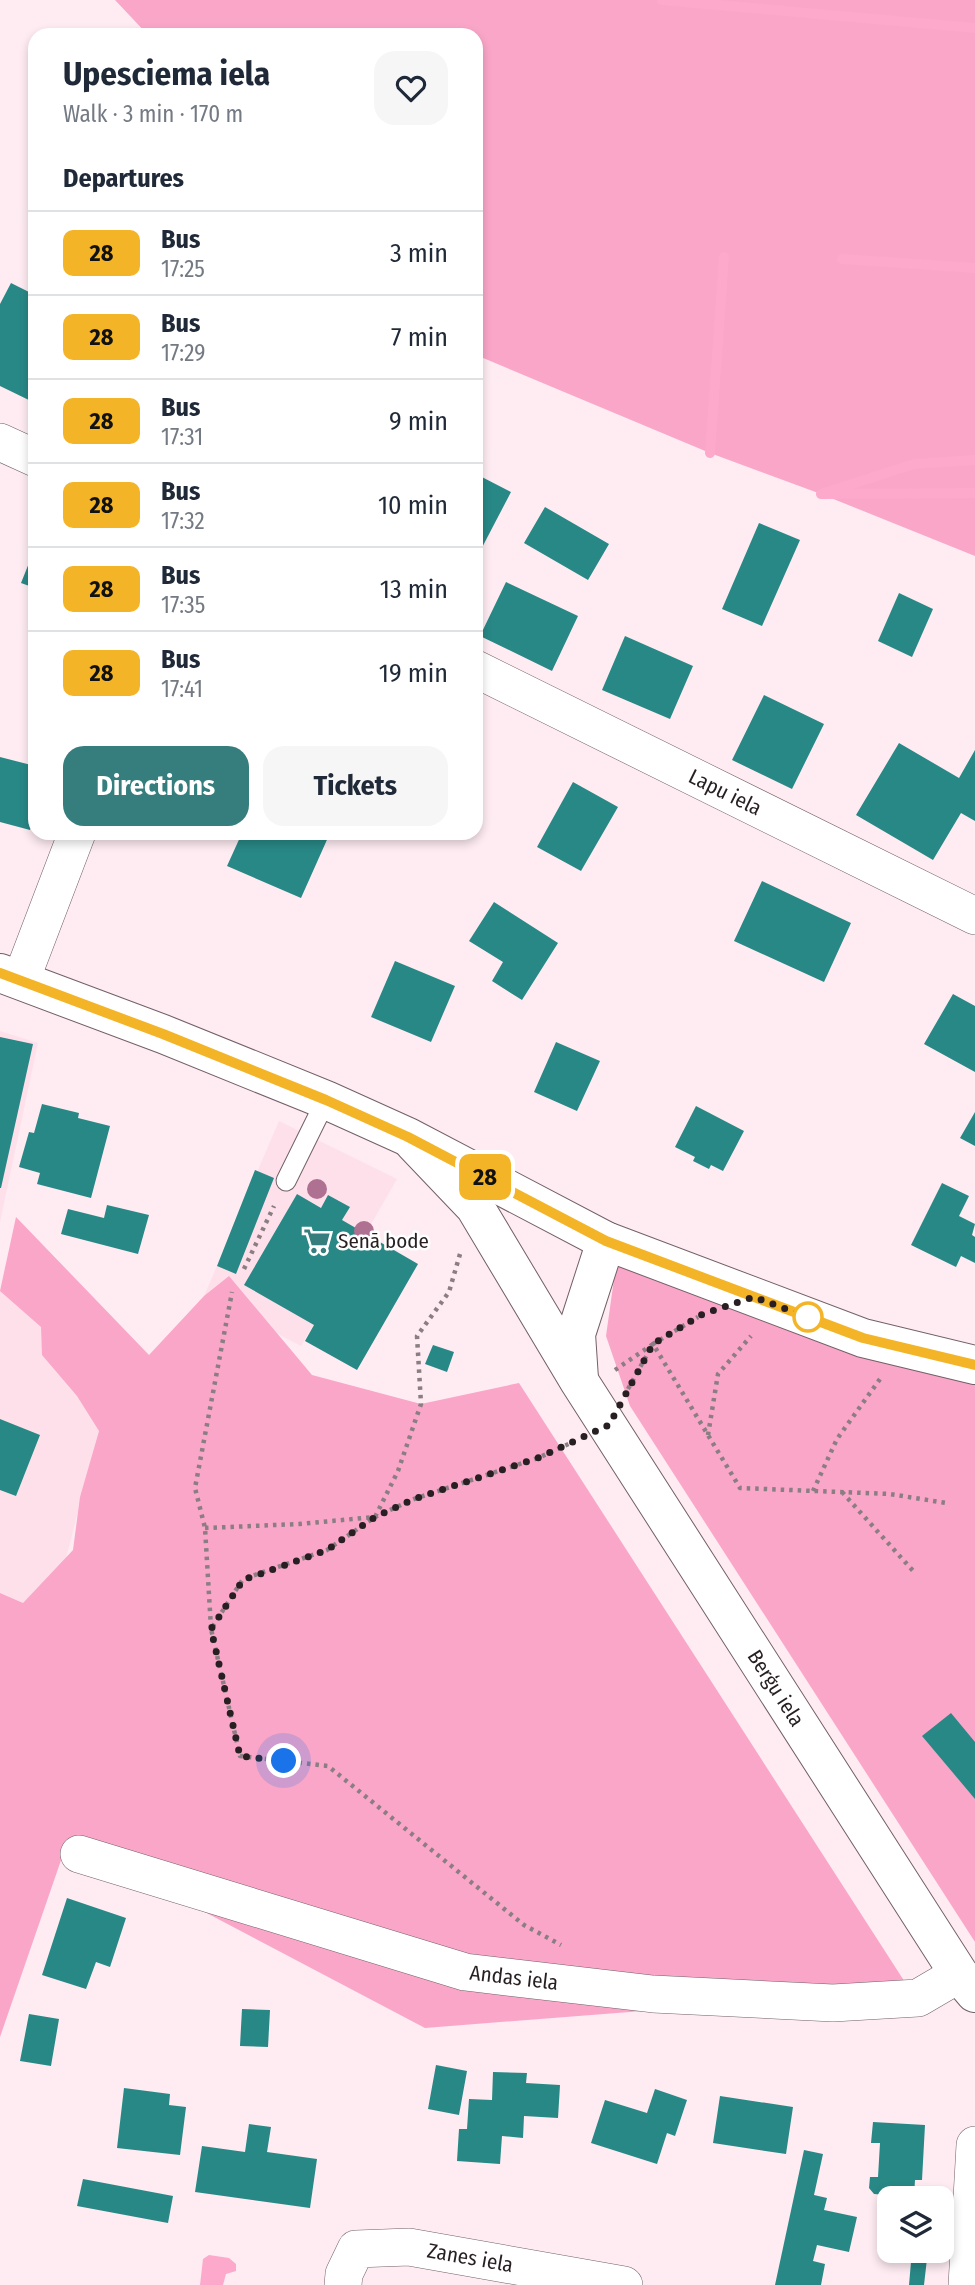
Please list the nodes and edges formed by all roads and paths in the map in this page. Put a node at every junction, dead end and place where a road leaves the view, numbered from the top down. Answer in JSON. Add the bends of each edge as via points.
{"nodes":[{"id":1,"x":0,"y":442,"type":"edge"},
{"id":2,"x":28,"y":455,"type":"edge"},
{"id":3,"x":483,"y":672,"type":"edge"},
{"id":4,"x":74,"y":840,"type":"edge"},
{"id":5,"x":975,"y":916,"type":"edge"},
{"id":6,"x":10,"y":977,"type":"edge"},
{"id":7,"x":326,"y":1100,"type":"junction"},
{"id":8,"x":408,"y":1137,"type":"junction"},
{"id":9,"x":286,"y":1181,"type":"joint"},
{"id":10,"x":475,"y":1207,"type":"junction"},
{"id":11,"x":606,"y":1241,"type":"junction"},
{"id":12,"x":244,"y":1269,"type":"dead end"},
{"id":13,"x":232,"y":1292,"type":"dead end"},
{"id":14,"x":754,"y":1297,"type":"junction"},
{"id":15,"x":653,"y":1344,"type":"junction"},
{"id":16,"x":903,"y":1348,"type":"junction"},
{"id":17,"x":975,"y":1365,"type":"edge"},
{"id":18,"x":583,"y":1386,"type":"junction"},
{"id":19,"x":609,"y":1425,"type":"junction"},
{"id":20,"x":708,"y":1435,"type":"junction"},
{"id":21,"x":813,"y":1491,"type":"junction"},
{"id":22,"x":842,"y":1492,"type":"junction"},
{"id":23,"x":946,"y":1503,"type":"dead end"},
{"id":24,"x":375,"y":1517,"type":"junction"},
{"id":25,"x":205,"y":1528,"type":"junction"},
{"id":26,"x":915,"y":1573,"type":"dead end"},
{"id":27,"x":211,"y":1629,"type":"junction"},
{"id":28,"x":79,"y":1854,"type":"dead end"},
{"id":29,"x":571,"y":1950,"type":"dead end"},
{"id":30,"x":967,"y":1983,"type":"edge"},
{"id":31,"x":975,"y":2144,"type":"edge"},
{"id":32,"x":343,"y":2285,"type":"edge"},
{"id":33,"x":624,"y":2285,"type":"edge"},
{"id":34,"x":967,"y":2285,"type":"edge"}],
"edges":[{"from":1,"to":2,"type":"street"},
{"from":3,"to":5,"type":"street","name":"Lapu iela"},
{"from":4,"to":6,"type":"street"},
{"from":6,"to":7,"type":"street"},
{"from":7,"to":8,"type":"street"},
{"from":7,"to":9,"type":"lane"},
{"from":8,"to":10,"type":"street","name":"Berģu iela"},
{"from":8,"to":11,"type":"street"},
{"from":9,"to":12,"type":"path"},
{"from":10,"to":18,"type":"street","name":"Berģu iela"},
{"from":10,"to":24,"type":"path","via":[[449,1292],[417,1336],[421,1404],[398,1471]]},
{"from":11,"to":14,"type":"street"},
{"from":11,"to":18,"type":"street","via":[[576,1334]]},
{"from":13,"to":25,"type":"path","via":[[195,1489]]},
{"from":14,"to":15,"type":"path","via":[[703,1314]]},
{"from":14,"to":16,"type":"street"},
{"from":14,"to":20,"type":"path","via":[[752,1335],[718,1374]]},
{"from":15,"to":18,"type":"path"},
{"from":15,"to":19,"type":"path"},
{"from":15,"to":20,"type":"path"},
{"from":16,"to":17,"type":"street"},
{"from":16,"to":21,"type":"path","via":[[837,1439]]},
{"from":18,"to":19,"type":"street","name":"Berģu iela"},
{"from":19,"to":24,"type":"path","via":[[538,1458],[414,1499]]},
{"from":19,"to":30,"type":"street","name":"Berģu iela"},
{"from":20,"to":21,"type":"path","via":[[740,1488]]},
{"from":21,"to":22,"type":"path"},
{"from":22,"to":23,"type":"path"},
{"from":22,"to":26,"type":"path"},
{"from":24,"to":25,"type":"path"},
{"from":24,"to":27,"type":"path","via":[[327,1550],[243,1580]]},
{"from":25,"to":27,"type":"path"},
{"from":27,"to":29,"type":"path","via":[[240,1756],[328,1766],[523,1924]]},
{"from":28,"to":30,"type":"street","name":"Andas iela","via":[[465,1972],[653,1994],[832,2004],[918,1998]]},
{"from":31,"to":34,"type":"street"},
{"from":32,"to":33,"type":"street","name":"Zanes iela","via":[[356,2249],[409,2247]]}]}
